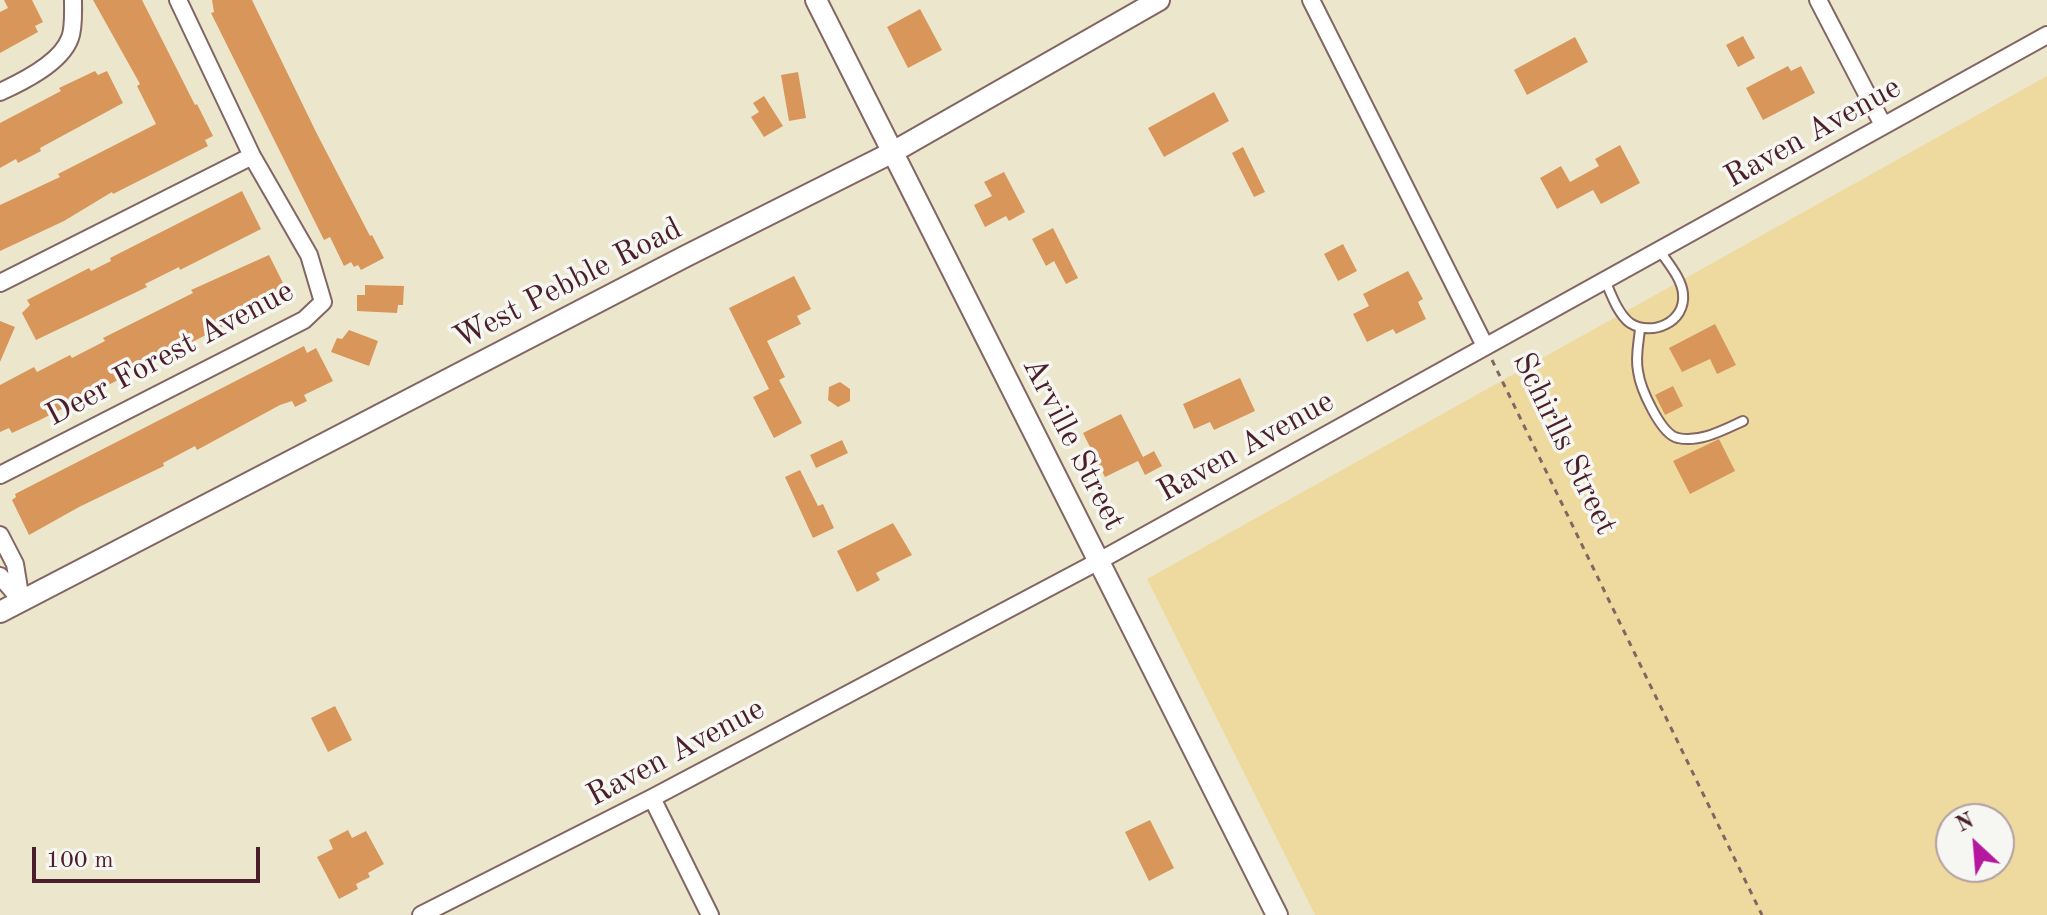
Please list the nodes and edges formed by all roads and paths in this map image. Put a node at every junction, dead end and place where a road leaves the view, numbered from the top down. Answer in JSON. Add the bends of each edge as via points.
{"nodes":[{"id":1,"x":73,"y":0,"type":"edge"},
{"id":2,"x":178,"y":0,"type":"edge"},
{"id":3,"x":816,"y":0,"type":"edge"},
{"id":4,"x":1159,"y":0,"type":"edge"},
{"id":5,"x":1311,"y":0,"type":"edge"},
{"id":6,"x":1818,"y":0,"type":"edge"},
{"id":7,"x":2047,"y":35,"type":"edge"},
{"id":8,"x":0,"y":92,"type":"edge"},
{"id":9,"x":1883,"y":125,"type":"junction"},
{"id":10,"x":893,"y":152,"type":"junction"},
{"id":11,"x":252,"y":156,"type":"junction"},
{"id":12,"x":1659,"y":250,"type":"junction"},
{"id":13,"x":1604,"y":280,"type":"junction"},
{"id":14,"x":0,"y":283,"type":"edge"},
{"id":15,"x":1640,"y":328,"type":"junction"},
{"id":16,"x":1485,"y":346,"type":"junction"},
{"id":17,"x":1743,"y":421,"type":"dead end"},
{"id":18,"x":0,"y":475,"type":"edge"},
{"id":19,"x":0,"y":535,"type":"edge"},
{"id":20,"x":1099,"y":561,"type":"junction"},
{"id":21,"x":0,"y":576,"type":"edge"},
{"id":22,"x":21,"y":601,"type":"junction"},
{"id":23,"x":0,"y":612,"type":"edge"},
{"id":24,"x":652,"y":798,"type":"junction"},
{"id":25,"x":421,"y":915,"type":"edge"},
{"id":26,"x":710,"y":915,"type":"edge"},
{"id":27,"x":1277,"y":915,"type":"edge"},
{"id":28,"x":1762,"y":915,"type":"edge"}],
"edges":[{"from":1,"to":8,"type":"street","via":[[71,38],[61,52],[32,77]]},
{"from":2,"to":11,"type":"street"},
{"from":3,"to":10,"type":"street","name":"Arville Street"},
{"from":4,"to":10,"type":"street","name":"West Pebble Road"},
{"from":5,"to":16,"type":"street","name":"Schirlls Street"},
{"from":6,"to":9,"type":"street"},
{"from":7,"to":9,"type":"street","name":"Raven Avenue"},
{"from":9,"to":12,"type":"street","name":"Raven Avenue"},
{"from":10,"to":20,"type":"street","name":"Arville Street"},
{"from":10,"to":22,"type":"street","name":"West Pebble Road"},
{"from":11,"to":14,"type":"street"},
{"from":11,"to":18,"type":"street","name":"Deer Forest Avenue","via":[[309,255],[323,302],[304,320]]},
{"from":12,"to":13,"type":"street","name":"Raven Avenue"},
{"from":12,"to":15,"type":"lane","via":[[1681,285],[1683,304],[1669,323]]},
{"from":13,"to":15,"type":"lane","via":[[1625,317]]},
{"from":13,"to":16,"type":"street","name":"Raven Avenue"},
{"from":15,"to":17,"type":"lane","via":[[1637,369],[1666,433],[1696,439]]},
{"from":16,"to":20,"type":"street","name":"Raven Avenue"},
{"from":16,"to":28,"type":"path","name":"Schirlls Street"},
{"from":19,"to":22,"type":"street","via":[[15,564]]},
{"from":20,"to":24,"type":"street","name":"Raven Avenue"},
{"from":20,"to":27,"type":"street","name":"Arville Street"},
{"from":21,"to":22,"type":"street"},
{"from":22,"to":23,"type":"street","name":"West Pebble Road"},
{"from":24,"to":25,"type":"street","name":"Raven Avenue"},
{"from":24,"to":26,"type":"street"}]}
